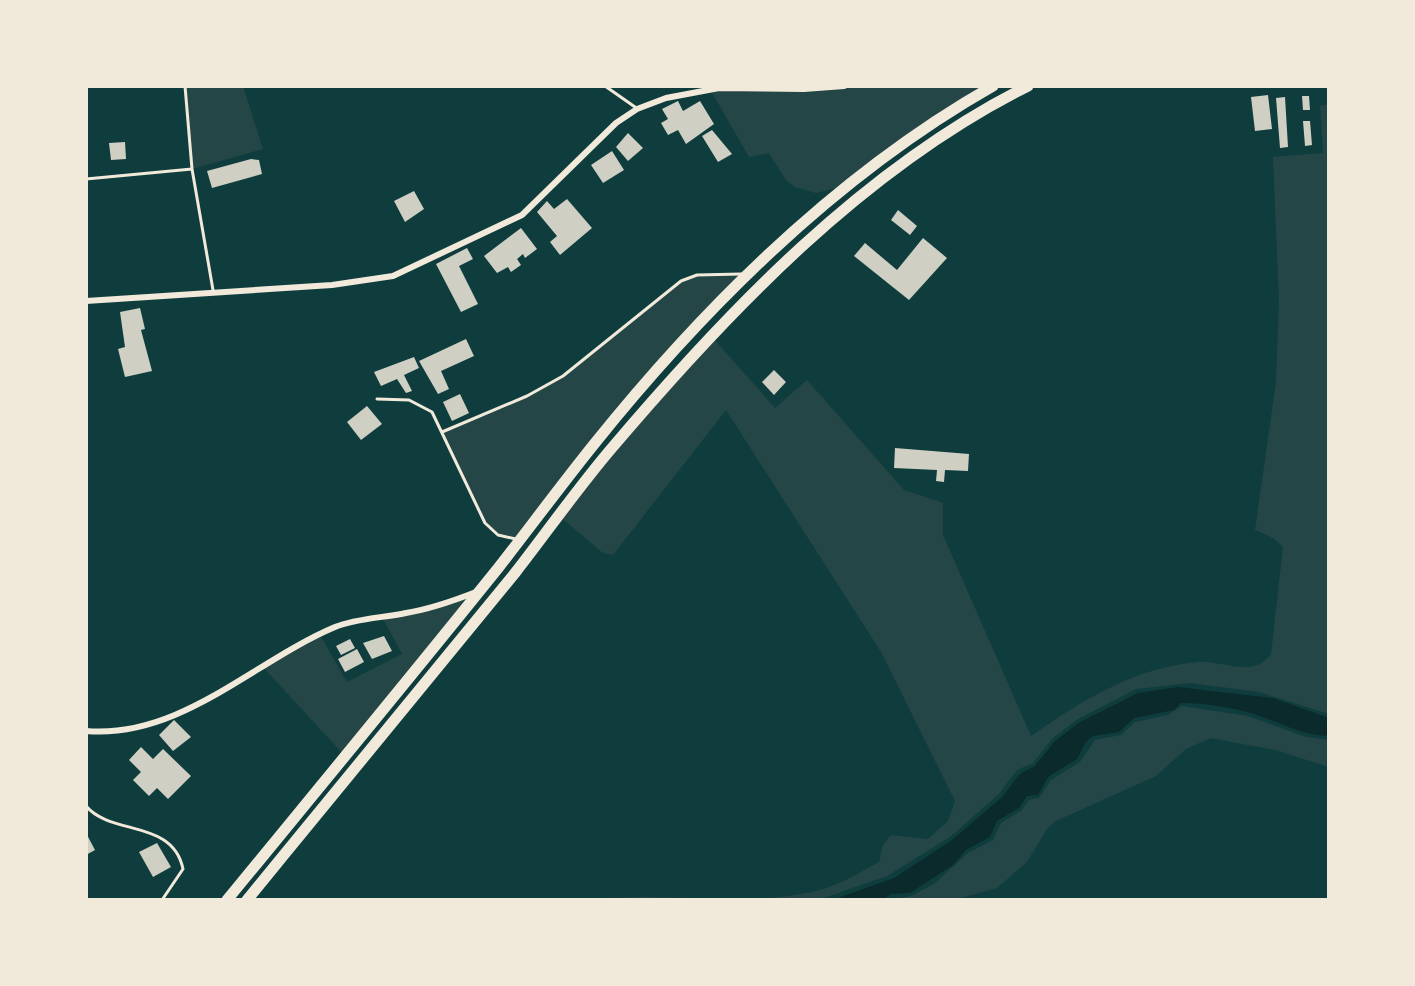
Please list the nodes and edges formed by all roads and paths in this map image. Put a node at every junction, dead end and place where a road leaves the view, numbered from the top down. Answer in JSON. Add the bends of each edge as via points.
{"nodes":[{"id":1,"x":185,"y":86,"type":"edge"},
{"id":2,"x":605,"y":86,"type":"edge"},
{"id":3,"x":844,"y":86,"type":"edge"},
{"id":4,"x":993,"y":86,"type":"edge"},
{"id":5,"x":1028,"y":86,"type":"edge"},
{"id":6,"x":976,"y":91,"type":"edge"},
{"id":7,"x":637,"y":109,"type":"junction"},
{"id":8,"x":192,"y":169,"type":"junction"},
{"id":9,"x":86,"y":179,"type":"edge"},
{"id":10,"x":748,"y":274,"type":"junction"},
{"id":11,"x":214,"y":294,"type":"junction"},
{"id":12,"x":86,"y":301,"type":"edge"},
{"id":13,"x":377,"y":399,"type":"dead end"},
{"id":14,"x":442,"y":432,"type":"junction"},
{"id":15,"x":520,"y":540,"type":"junction"},
{"id":16,"x":480,"y":591,"type":"junction"},
{"id":17,"x":86,"y":731,"type":"edge"},
{"id":18,"x":86,"y":806,"type":"edge"},
{"id":19,"x":162,"y":900,"type":"edge"},
{"id":20,"x":227,"y":900,"type":"edge"},
{"id":21,"x":247,"y":900,"type":"edge"}],
"edges":[{"from":1,"to":8,"type":"lane"},
{"from":2,"to":7,"type":"lane"},
{"from":3,"to":7,"type":"street","via":[[719,88]]},
{"from":4,"to":6,"type":"highway"},
{"from":5,"to":21,"type":"highway","via":[[938,141],[859,199],[720,328],[609,450]]},
{"from":6,"to":10,"type":"highway","via":[[849,185]]},
{"from":7,"to":11,"type":"street","via":[[522,215],[408,270],[373,280]]},
{"from":8,"to":9,"type":"lane"},
{"from":8,"to":11,"type":"lane"},
{"from":10,"to":14,"type":"lane","via":[[697,275],[681,281],[563,376]]},
{"from":10,"to":15,"type":"highway","via":[[596,442]]},
{"from":11,"to":12,"type":"street"},
{"from":13,"to":14,"type":"lane","via":[[423,405]]},
{"from":14,"to":15,"type":"lane","via":[[485,523],[498,535]]},
{"from":15,"to":16,"type":"highway"},
{"from":16,"to":17,"type":"street","via":[[439,606],[337,626],[211,698],[130,729]]},
{"from":16,"to":20,"type":"highway"},
{"from":18,"to":19,"type":"lane","via":[[107,820],[146,830],[175,851],[182,873]]}]}
